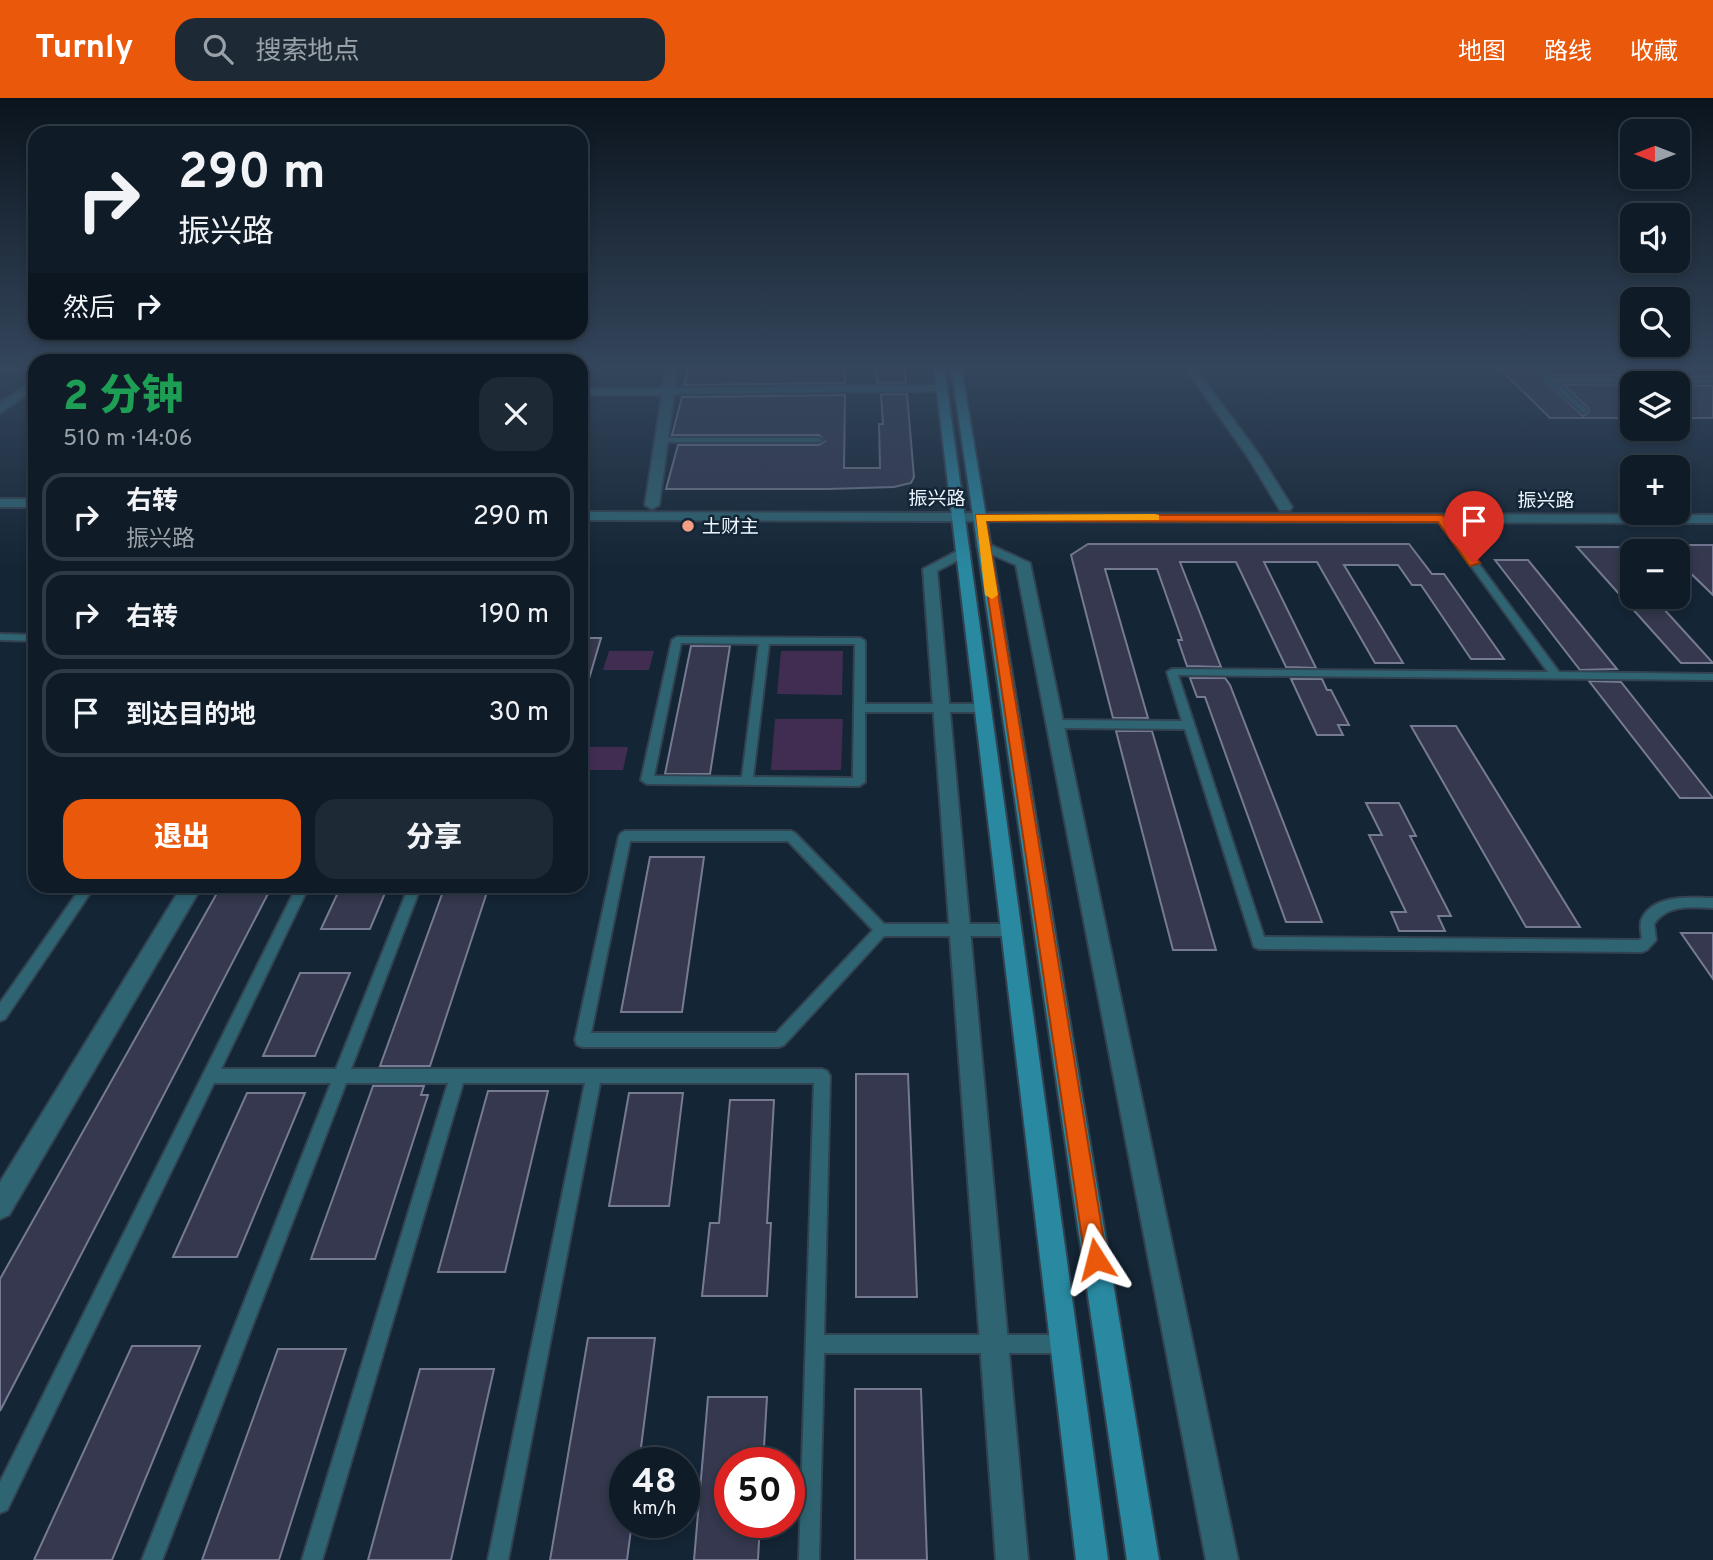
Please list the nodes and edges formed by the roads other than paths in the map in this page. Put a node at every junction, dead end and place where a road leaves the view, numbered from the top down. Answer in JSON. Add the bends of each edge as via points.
{"nodes":[{"id":1,"x":662,"y":434,"type":"edge"},
{"id":2,"x":952,"y":434,"type":"edge"},
{"id":3,"x":962,"y":434,"type":"edge"},
{"id":4,"x":1238,"y":434,"type":"edge"},
{"id":5,"x":661,"y":440,"type":"junction"},
{"id":6,"x":819,"y":440,"type":"dead end"},
{"id":7,"x":0,"y":503,"type":"edge"},
{"id":8,"x":28,"y":503,"type":"edge"},
{"id":9,"x":588,"y":505,"type":"edge"},
{"id":10,"x":652,"y":505,"type":"junction"},
{"id":11,"x":1285,"y":507,"type":"junction"},
{"id":12,"x":1620,"y":508,"type":"edge"},
{"id":13,"x":1690,"y":508,"type":"edge"},
{"id":14,"x":1713,"y":508,"type":"edge"},
{"id":15,"x":968,"y":511,"type":"junction"},
{"id":16,"x":0,"y":514,"type":"edge"},
{"id":17,"x":28,"y":514,"type":"edge"},
{"id":18,"x":588,"y":516,"type":"edge"},
{"id":19,"x":1441,"y":519,"type":"junction"},
{"id":20,"x":1713,"y":519,"type":"edge"},
{"id":21,"x":973,"y":549,"type":"junction"},
{"id":22,"x":0,"y":638,"type":"edge"},
{"id":23,"x":28,"y":638,"type":"edge"},
{"id":24,"x":764,"y":641,"type":"junction"},
{"id":25,"x":1556,"y":675,"type":"junction"},
{"id":26,"x":1713,"y":677,"type":"edge"},
{"id":27,"x":860,"y":708,"type":"junction"},
{"id":28,"x":941,"y":708,"type":"junction"},
{"id":29,"x":983,"y":708,"type":"junction"},
{"id":30,"x":1055,"y":724,"type":"junction"},
{"id":31,"x":1189,"y":725,"type":"junction"},
{"id":32,"x":747,"y":781,"type":"junction"},
{"id":33,"x":84,"y":893,"type":"edge"},
{"id":34,"x":188,"y":893,"type":"edge"},
{"id":35,"x":300,"y":893,"type":"edge"},
{"id":36,"x":412,"y":893,"type":"edge"},
{"id":37,"x":1713,"y":903,"type":"edge"},
{"id":38,"x":881,"y":930,"type":"junction"},
{"id":39,"x":960,"y":930,"type":"junction"},
{"id":40,"x":1011,"y":930,"type":"junction"},
{"id":41,"x":0,"y":1015,"type":"edge"},
{"id":42,"x":210,"y":1076,"type":"junction"},
{"id":43,"x":341,"y":1076,"type":"junction"},
{"id":44,"x":458,"y":1076,"type":"junction"},
{"id":45,"x":594,"y":1076,"type":"junction"},
{"id":46,"x":0,"y":1206,"type":"edge"},
{"id":47,"x":815,"y":1344,"type":"junction"},
{"id":48,"x":994,"y":1344,"type":"junction"},
{"id":49,"x":1064,"y":1344,"type":"junction"},
{"id":50,"x":0,"y":1503,"type":"edge"},
{"id":51,"x":152,"y":1560,"type":"edge"},
{"id":52,"x":312,"y":1560,"type":"edge"},
{"id":53,"x":498,"y":1560,"type":"edge"},
{"id":54,"x":809,"y":1560,"type":"edge"},
{"id":55,"x":1012,"y":1560,"type":"edge"},
{"id":56,"x":1092,"y":1560,"type":"edge"},
{"id":57,"x":1143,"y":1560,"type":"edge"},
{"id":58,"x":1222,"y":1560,"type":"edge"}],
"edges":[{"from":1,"to":5,"type":"street"},
{"from":2,"to":15,"type":"main road"},
{"from":3,"to":15,"type":"main road"},
{"from":4,"to":11,"type":"street"},
{"from":5,"to":6,"type":"lane"},
{"from":5,"to":10,"type":"street"},
{"from":7,"to":8,"type":"street"},
{"from":9,"to":10,"type":"street","name":"振兴路"},
{"from":10,"to":15,"type":"street","name":"振兴路"},
{"from":11,"to":12,"type":"street","name":"振兴路"},
{"from":11,"to":15,"type":"street","name":"振兴路"},
{"from":13,"to":14,"type":"street"},
{"from":15,"to":18,"type":"street","name":"振兴路"},
{"from":15,"to":19,"type":"street","name":"振兴路"},
{"from":15,"to":21,"type":"main road"},
{"from":16,"to":17,"type":"street"},
{"from":19,"to":20,"type":"street","name":"振兴路"},
{"from":19,"to":25,"type":"lane"},
{"from":21,"to":28,"type":"street","via":[[929,569]]},
{"from":21,"to":29,"type":"main road"},
{"from":21,"to":30,"type":"street","via":[[1023,564]]},
{"from":21,"to":57,"type":"main road"},
{"from":22,"to":23,"type":"lane"},
{"from":24,"to":27,"type":"lane","via":[[860,641]]},
{"from":24,"to":32,"type":"lane"},
{"from":24,"to":32,"type":"lane","via":[[677,640],[647,780]]},
{"from":25,"to":26,"type":"lane"},
{"from":25,"to":31,"type":"lane","via":[[1172,672]]},
{"from":27,"to":28,"type":"lane"},
{"from":27,"to":32,"type":"lane","via":[[859,782]]},
{"from":28,"to":29,"type":"lane"},
{"from":28,"to":39,"type":"street"},
{"from":29,"to":40,"type":"main road"},
{"from":30,"to":31,"type":"lane"},
{"from":30,"to":58,"type":"street"},
{"from":31,"to":37,"type":"lane","via":[[1259,943],[1643,946],[1649,940],[1647,923],[1657,911],[1681,901]]},
{"from":33,"to":41,"type":"lane"},
{"from":34,"to":46,"type":"street"},
{"from":35,"to":42,"type":"lane"},
{"from":36,"to":43,"type":"lane"},
{"from":38,"to":38,"type":"lane","via":[[779,1040],[582,1040],[625,836],[792,836]]},
{"from":38,"to":39,"type":"lane"},
{"from":39,"to":40,"type":"lane"},
{"from":39,"to":48,"type":"street"},
{"from":40,"to":49,"type":"main road"},
{"from":42,"to":43,"type":"lane"},
{"from":42,"to":50,"type":"lane"},
{"from":43,"to":44,"type":"lane"},
{"from":43,"to":51,"type":"lane"},
{"from":44,"to":45,"type":"lane"},
{"from":44,"to":52,"type":"lane"},
{"from":45,"to":47,"type":"lane","via":[[822,1076]]},
{"from":45,"to":53,"type":"lane"},
{"from":47,"to":48,"type":"lane"},
{"from":47,"to":54,"type":"lane"},
{"from":48,"to":49,"type":"lane"},
{"from":48,"to":55,"type":"street"},
{"from":49,"to":56,"type":"main road"}]}
